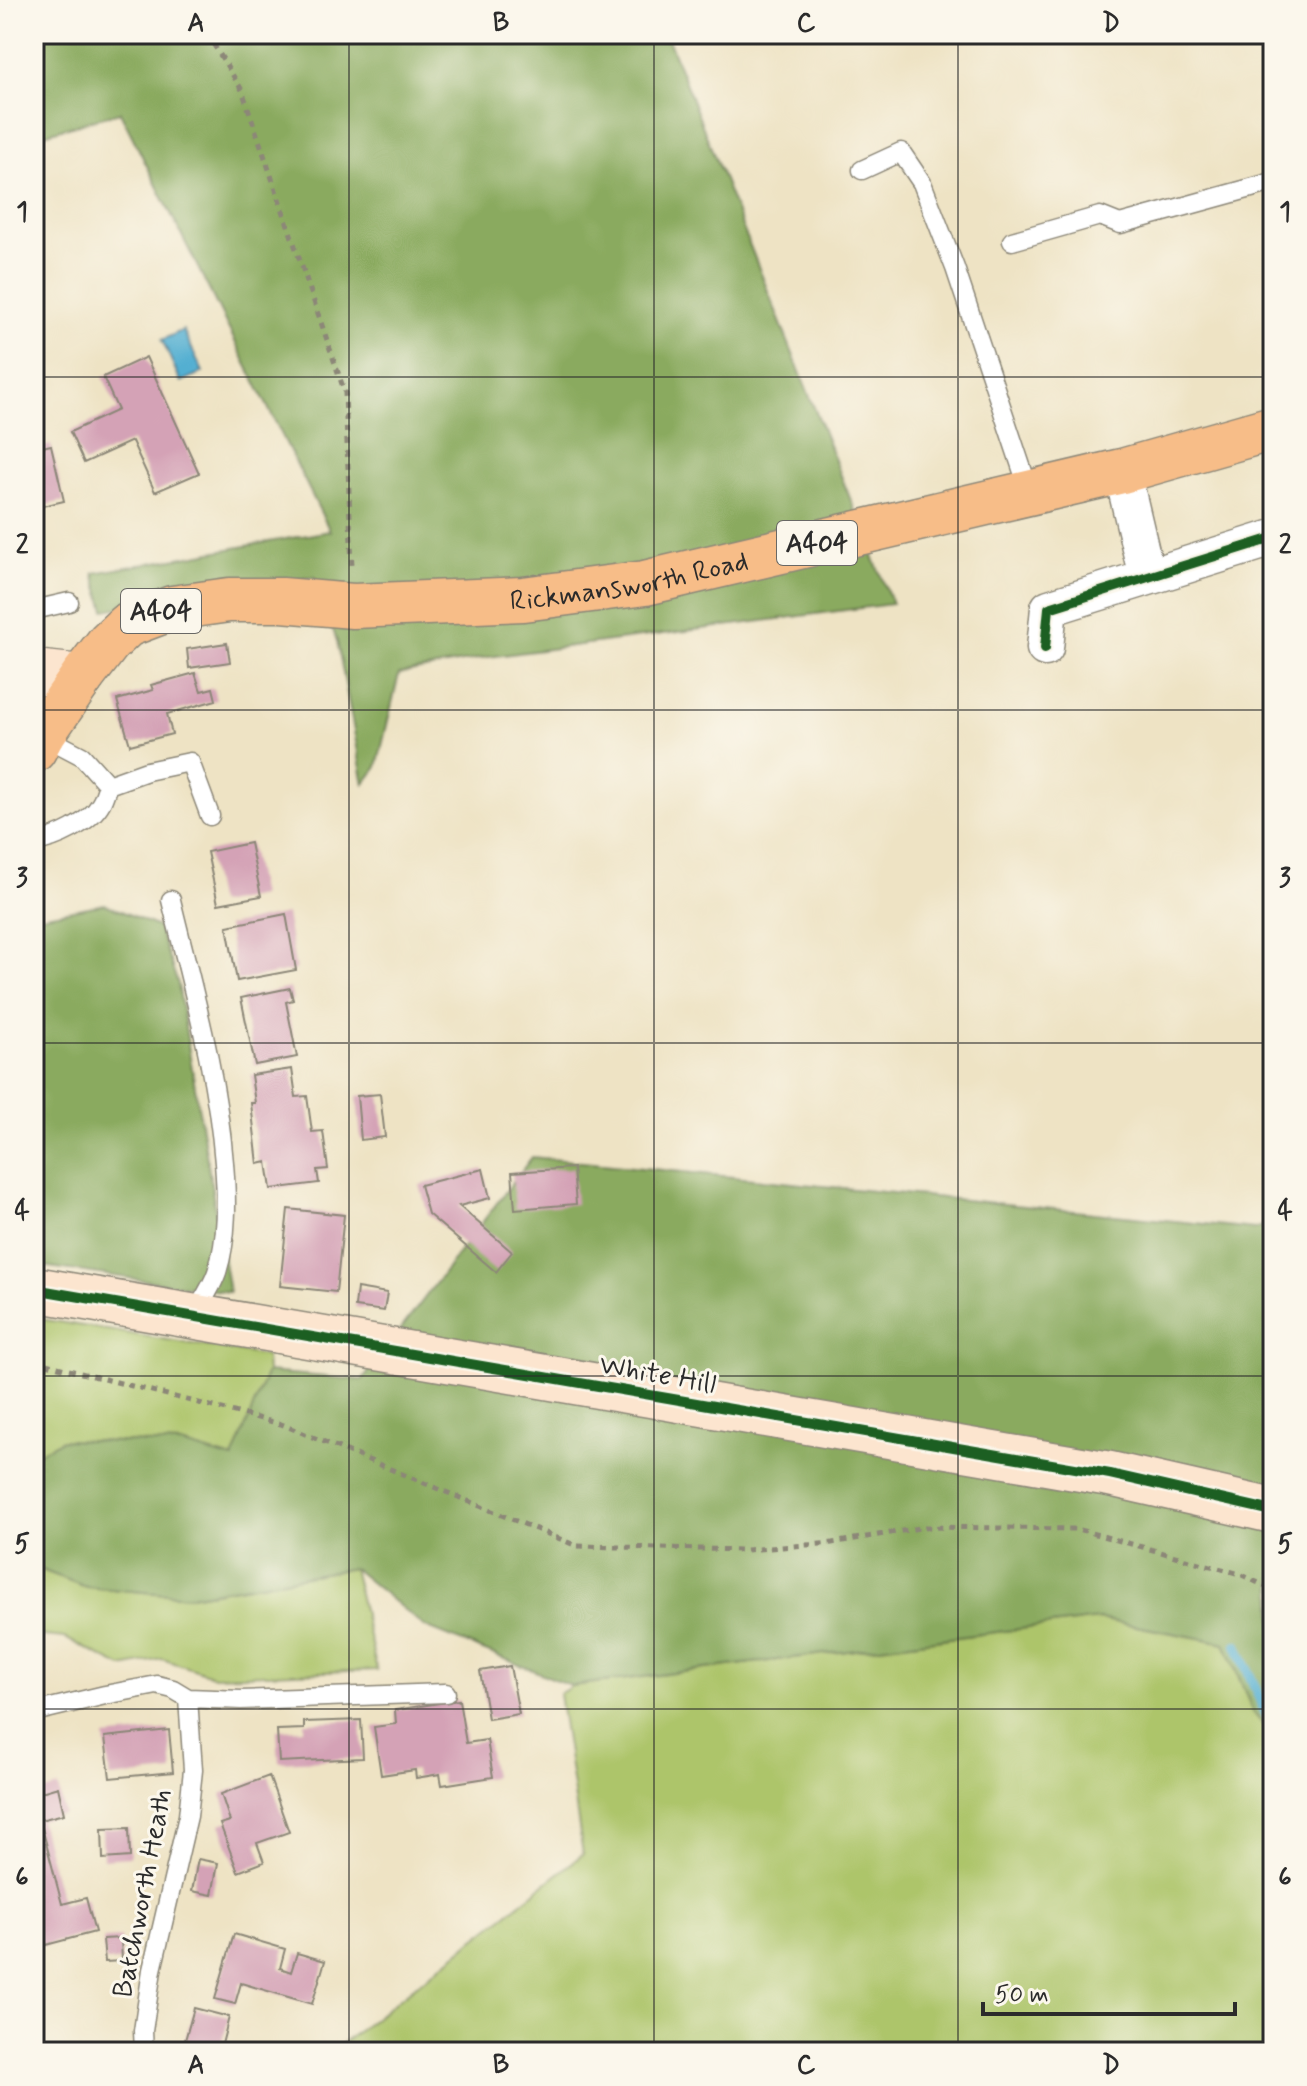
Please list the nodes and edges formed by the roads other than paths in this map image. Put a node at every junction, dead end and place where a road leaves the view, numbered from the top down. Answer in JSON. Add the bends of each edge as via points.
{"nodes":[{"id":1,"x":862,"y":170,"type":"dead end"},
{"id":2,"x":1273,"y":182,"type":"edge"},
{"id":3,"x":1012,"y":241,"type":"dead end"},
{"id":4,"x":1273,"y":428,"type":"edge"},
{"id":5,"x":1122,"y":471,"type":"junction"},
{"id":6,"x":1030,"y":493,"type":"junction"},
{"id":7,"x":1273,"y":538,"type":"edge"},
{"id":8,"x":1147,"y":577,"type":"junction"},
{"id":9,"x":69,"y":602,"type":"dead end"},
{"id":10,"x":34,"y":610,"type":"edge"},
{"id":11,"x":1045,"y":648,"type":"dead end"},
{"id":12,"x":34,"y":672,"type":"edge"},
{"id":13,"x":82,"y":677,"type":"junction"},
{"id":14,"x":38,"y":742,"type":"edge"},
{"id":15,"x":108,"y":785,"type":"junction"},
{"id":16,"x":210,"y":816,"type":"dead end"},
{"id":17,"x":34,"y":842,"type":"edge"},
{"id":18,"x":171,"y":900,"type":"dead end"},
{"id":19,"x":34,"y":1289,"type":"edge"},
{"id":20,"x":192,"y":1317,"type":"junction"},
{"id":21,"x":1273,"y":1511,"type":"edge"},
{"id":22,"x":446,"y":1693,"type":"dead end"},
{"id":23,"x":188,"y":1698,"type":"junction"},
{"id":24,"x":34,"y":1712,"type":"edge"},
{"id":25,"x":144,"y":2052,"type":"edge"}],
"edges":[{"from":1,"to":6,"type":"lane","via":[[901,152],[922,183]]},
{"from":2,"to":3,"type":"lane","via":[[1120,224],[1100,216]]},
{"from":4,"to":5,"type":"main road","name":"Rickmansworth Road","number":"A404"},
{"from":5,"to":6,"type":"main road","name":"Rickmansworth Road","number":"A404"},
{"from":5,"to":8,"type":"street"},
{"from":6,"to":13,"type":"main road","name":"Rickmansworth Road","number":"A404","via":[[645,583],[523,599],[353,606],[229,600],[172,608],[127,625]]},
{"from":7,"to":8,"type":"street"},
{"from":8,"to":11,"type":"street","via":[[1049,608]]},
{"from":9,"to":10,"type":"lane"},
{"from":12,"to":13,"type":"street"},
{"from":13,"to":14,"type":"main road","name":"Rickmansworth Road","number":"A404"},
{"from":14,"to":15,"type":"lane","via":[[82,756]]},
{"from":15,"to":16,"type":"lane","via":[[190,762]]},
{"from":15,"to":17,"type":"lane","via":[[101,805],[78,826]]},
{"from":18,"to":20,"type":"lane","via":[[213,1076],[227,1191],[225,1238],[216,1275]]},
{"from":19,"to":20,"type":"street","name":"White Hill"},
{"from":20,"to":21,"type":"street","name":"White Hill","via":[[1094,1471]]},
{"from":22,"to":23,"type":"lane"},
{"from":23,"to":24,"type":"lane","via":[[157,1685]]},
{"from":23,"to":25,"type":"lane","name":"Batchworth Heath","via":[[193,1770],[188,1816],[152,1970]]}]}
